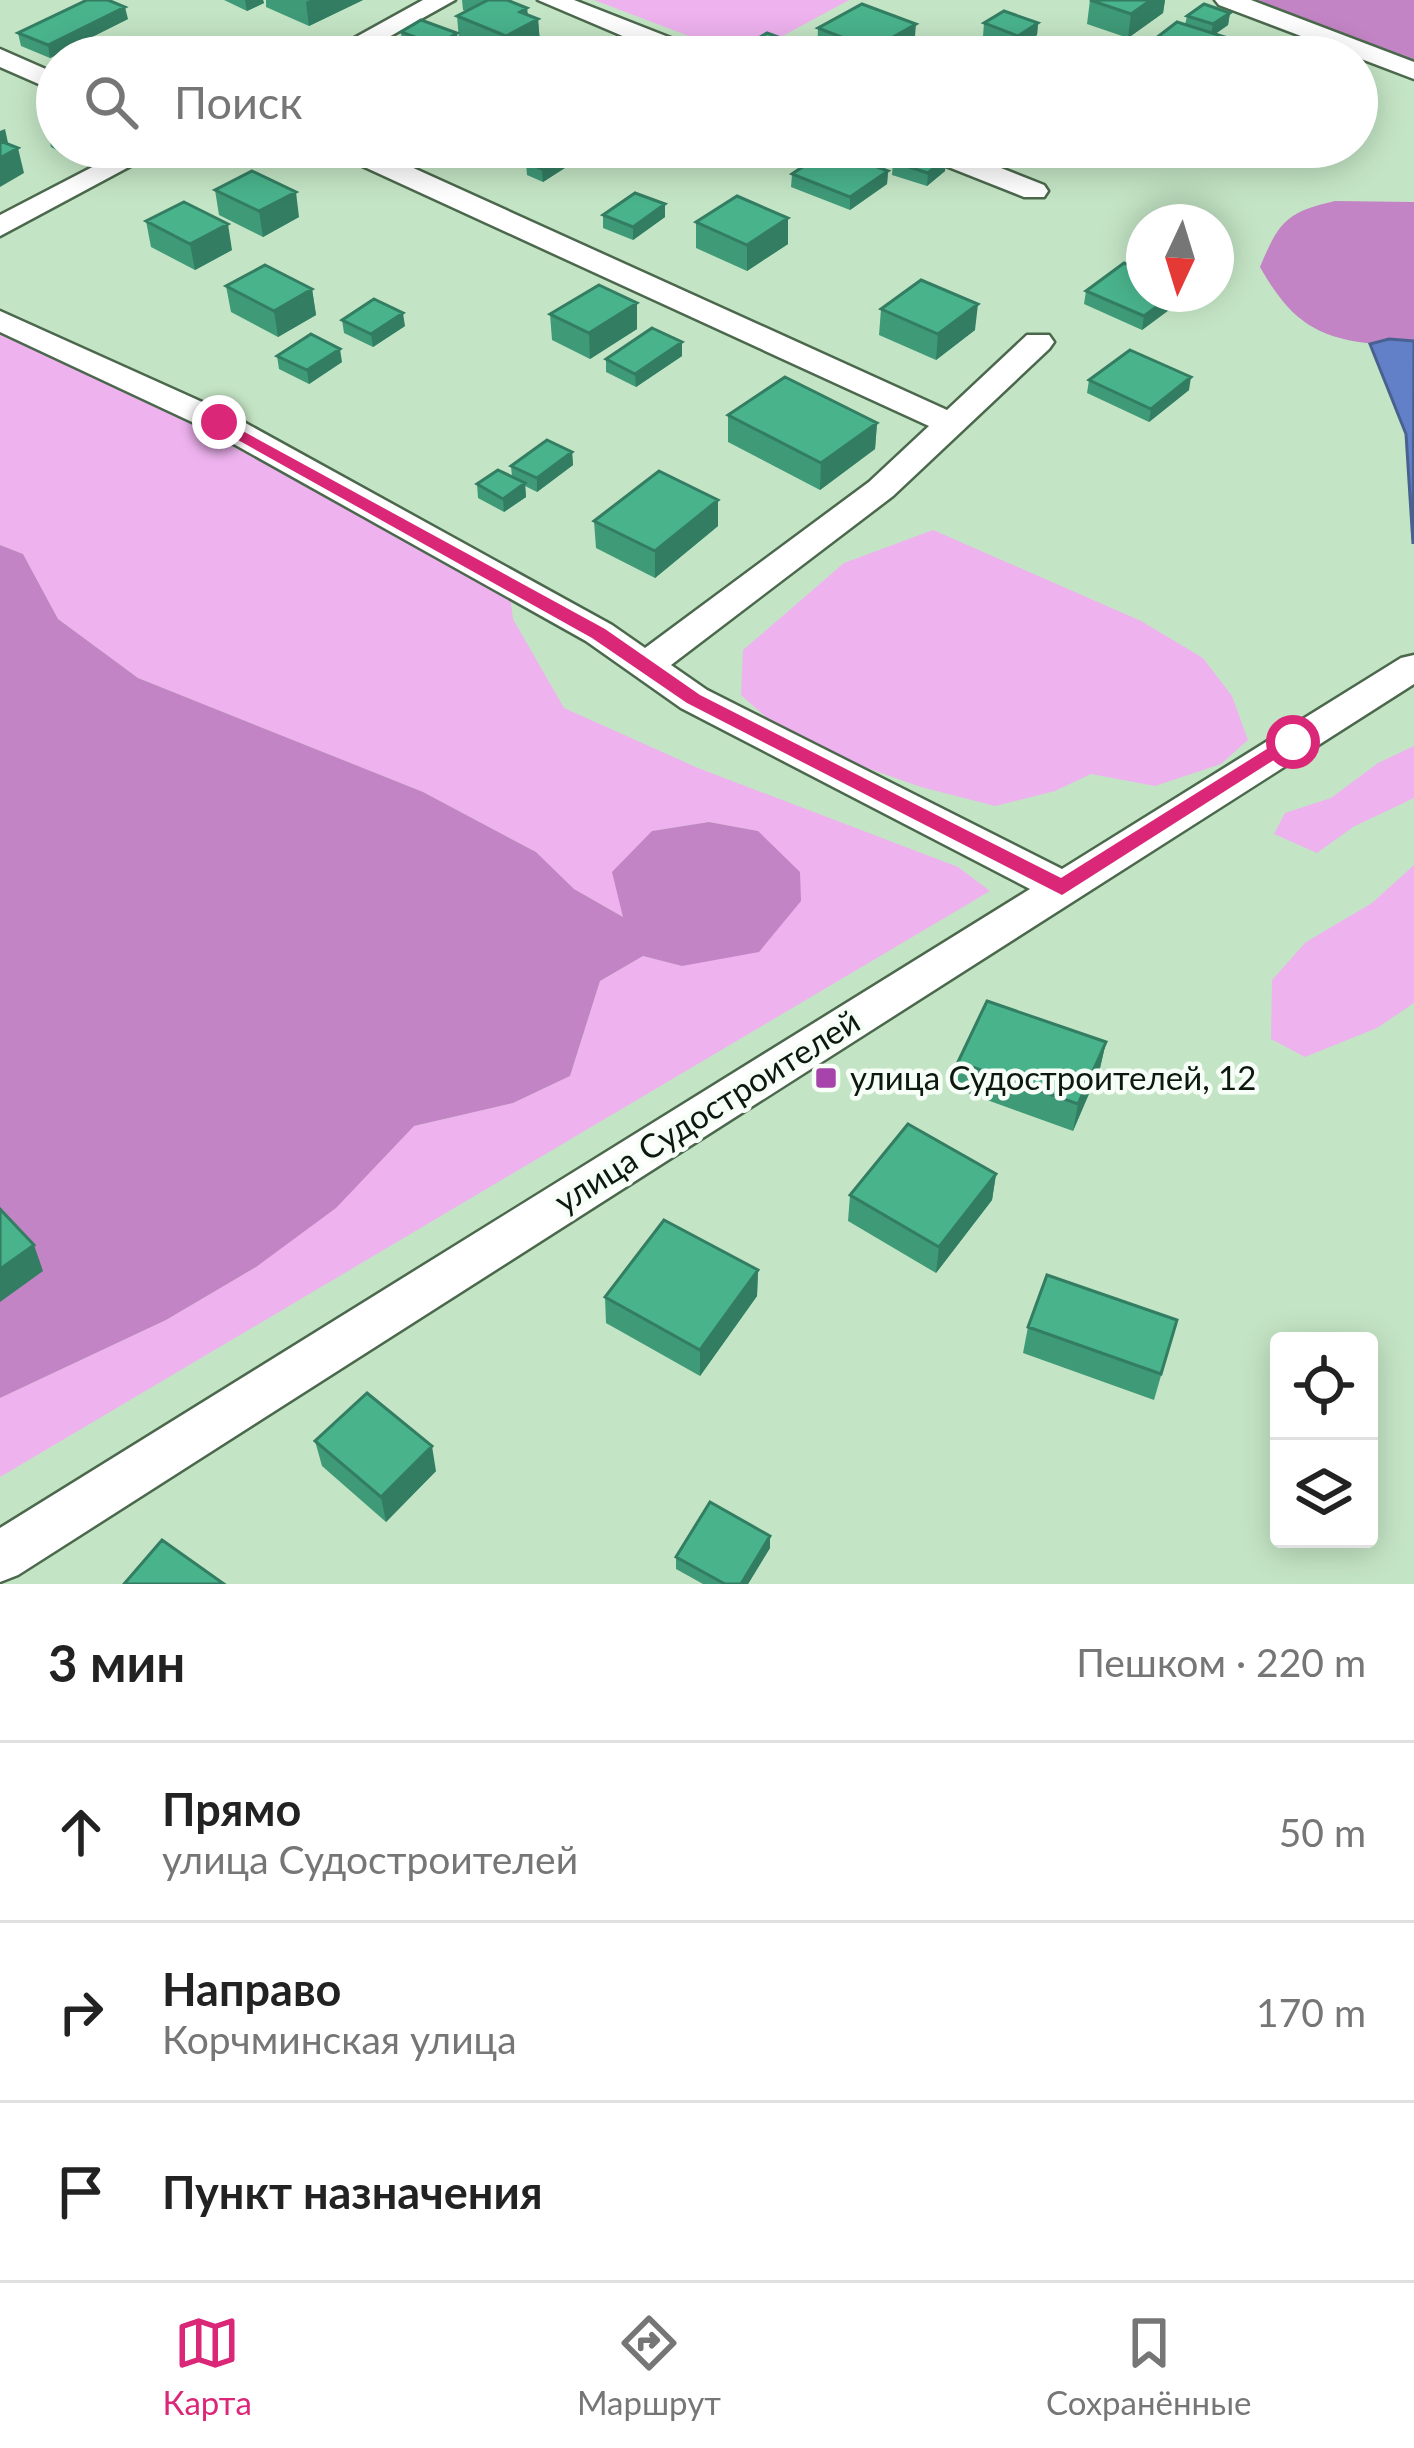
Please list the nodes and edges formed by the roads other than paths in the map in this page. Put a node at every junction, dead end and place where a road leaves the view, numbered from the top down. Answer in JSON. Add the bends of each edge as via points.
{"nodes":[{"id":1,"x":442,"y":0,"type":"edge"},
{"id":2,"x":551,"y":0,"type":"edge"},
{"id":3,"x":1228,"y":0,"type":"edge"},
{"id":4,"x":373,"y":36,"type":"edge"},
{"id":5,"x":642,"y":36,"type":"edge"},
{"id":6,"x":1322,"y":36,"type":"edge"},
{"id":7,"x":0,"y":57,"type":"edge"},
{"id":8,"x":1378,"y":57,"type":"edge"},
{"id":9,"x":1414,"y":71,"type":"edge"},
{"id":10,"x":36,"y":74,"type":"edge"},
{"id":11,"x":112,"y":168,"type":"edge"},
{"id":12,"x":390,"y":168,"type":"edge"},
{"id":13,"x":975,"y":168,"type":"edge"},
{"id":14,"x":1034,"y":191,"type":"dead end"},
{"id":15,"x":0,"y":227,"type":"edge"},
{"id":16,"x":0,"y":320,"type":"edge"},
{"id":17,"x":1038,"y":342,"type":"dead end"},
{"id":18,"x":952,"y":424,"type":"junction"},
{"id":19,"x":644,"y":667,"type":"junction"},
{"id":20,"x":1414,"y":667,"type":"edge"},
{"id":21,"x":1062,"y":887,"type":"junction"},
{"id":22,"x":0,"y":1557,"type":"edge"}],
"edges":[{"from":1,"to":4,"type":"street"},
{"from":2,"to":5,"type":"street"},
{"from":3,"to":6,"type":"street"},
{"from":7,"to":10,"type":"street"},
{"from":8,"to":9,"type":"street"},
{"from":11,"to":15,"type":"street"},
{"from":12,"to":18,"type":"street"},
{"from":13,"to":14,"type":"street"},
{"from":16,"to":19,"type":"street","via":[[219,422],[599,633]]},
{"from":17,"to":18,"type":"street"},
{"from":18,"to":19,"type":"street","via":[[881,489]]},
{"from":19,"to":21,"type":"street"},
{"from":20,"to":21,"type":"street","name":"улица Судостроителей"},
{"from":21,"to":22,"type":"street","name":"улица Судостроителей"}]}
